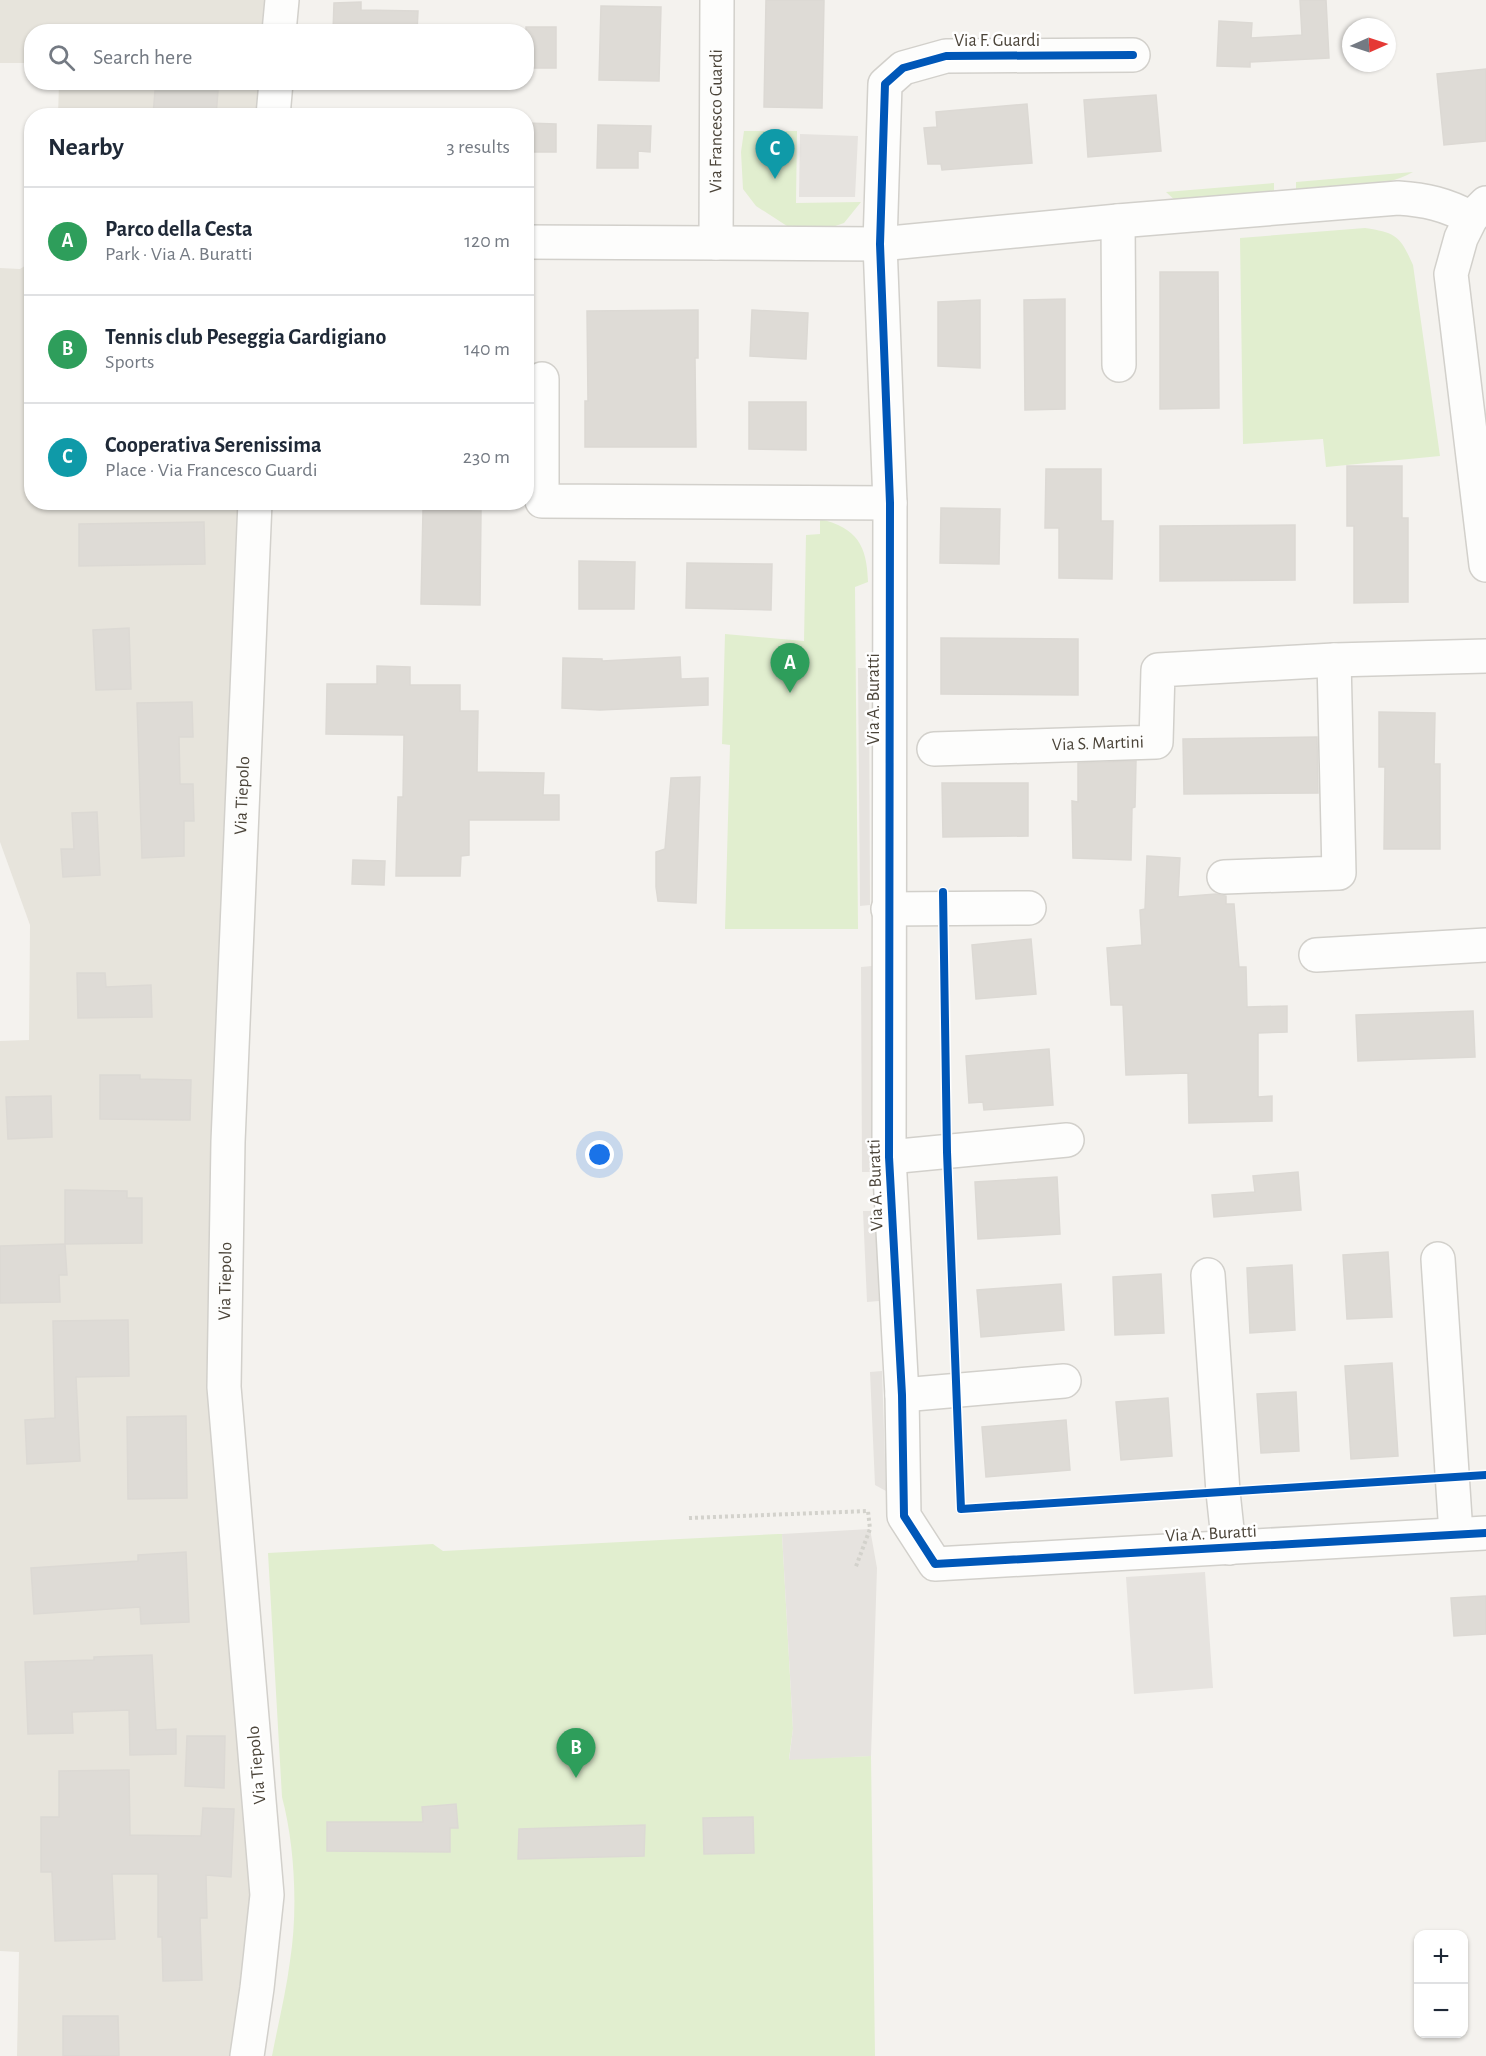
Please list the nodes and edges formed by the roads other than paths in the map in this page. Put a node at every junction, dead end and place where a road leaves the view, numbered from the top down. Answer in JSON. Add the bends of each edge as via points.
{"nodes":[{"id":1,"x":282,"y":0,"type":"edge"},
{"id":2,"x":717,"y":0,"type":"edge"},
{"id":3,"x":280,"y":24,"type":"edge"},
{"id":4,"x":1134,"y":56,"type":"dead end"},
{"id":5,"x":275,"y":90,"type":"edge"},
{"id":6,"x":274,"y":108,"type":"edge"},
{"id":7,"x":1478,"y":211,"type":"edge"},
{"id":8,"x":1118,"y":220,"type":"junction"},
{"id":9,"x":534,"y":242,"type":"edge"},
{"id":10,"x":717,"y":243,"type":"junction"},
{"id":11,"x":880,"y":244,"type":"junction"},
{"id":12,"x":1119,"y":365,"type":"dead end"},
{"id":13,"x":542,"y":379,"type":"dead end"},
{"id":14,"x":890,"y":503,"type":"junction"},
{"id":15,"x":255,"y":510,"type":"edge"},
{"id":16,"x":1486,"y":565,"type":"edge"},
{"id":17,"x":1486,"y":656,"type":"edge"},
{"id":18,"x":1334,"y":660,"type":"junction"},
{"id":19,"x":934,"y":749,"type":"dead end"},
{"id":20,"x":1224,"y":877,"type":"dead end"},
{"id":21,"x":1029,"y":908,"type":"dead end"},
{"id":22,"x":888,"y":909,"type":"junction"},
{"id":23,"x":1486,"y":945,"type":"edge"},
{"id":24,"x":1316,"y":955,"type":"dead end"},
{"id":25,"x":1067,"y":1140,"type":"dead end"},
{"id":26,"x":889,"y":1157,"type":"junction"},
{"id":27,"x":1438,"y":1258,"type":"dead end"},
{"id":28,"x":1208,"y":1275,"type":"dead end"},
{"id":29,"x":1064,"y":1381,"type":"dead end"},
{"id":30,"x":902,"y":1395,"type":"junction"},
{"id":31,"x":1471,"y":1534,"type":"edge"},
{"id":32,"x":1230,"y":1548,"type":"junction"},
{"id":33,"x":247,"y":2056,"type":"edge"}],
"edges":[{"from":1,"to":3,"type":"street"},
{"from":2,"to":10,"type":"street","name":"Via Francesco Guardi"},
{"from":4,"to":11,"type":"street","name":"Via F. Guardi","via":[[946,56],[903,68],[885,84]]},
{"from":5,"to":6,"type":"street"},
{"from":7,"to":8,"type":"street","via":[[1398,198]]},
{"from":7,"to":16,"type":"street","via":[[1461,238],[1451,274]]},
{"from":8,"to":11,"type":"street"},
{"from":8,"to":12,"type":"street"},
{"from":9,"to":10,"type":"street"},
{"from":10,"to":11,"type":"street"},
{"from":11,"to":14,"type":"street","name":"Via A. Buratti"},
{"from":13,"to":14,"type":"street","via":[[542,501]]},
{"from":14,"to":22,"type":"street","name":"Via A. Buratti"},
{"from":15,"to":33,"type":"street","name":"Via Tiepolo","via":[[228,1142],[224,1387],[267,1895]]},
{"from":17,"to":18,"type":"street","name":"Via S. Martini"},
{"from":18,"to":19,"type":"street","name":"Via S. Martini","via":[[1158,670],[1156,742]]},
{"from":18,"to":20,"type":"street","via":[[1339,873]]},
{"from":21,"to":22,"type":"street"},
{"from":22,"to":26,"type":"street","name":"Via A. Buratti"},
{"from":23,"to":24,"type":"street"},
{"from":25,"to":26,"type":"street","name":"Via A. Buratti"},
{"from":26,"to":30,"type":"street","name":"Via A. Buratti"},
{"from":27,"to":31,"type":"street","name":"Via A. Buratti"},
{"from":28,"to":32,"type":"street","name":"Via A. Buratti"},
{"from":29,"to":30,"type":"street"},
{"from":30,"to":32,"type":"street","name":"Via A. Buratti","via":[[904,1516],[935,1564]]},
{"from":31,"to":32,"type":"street","name":"Via A. Buratti"}]}
